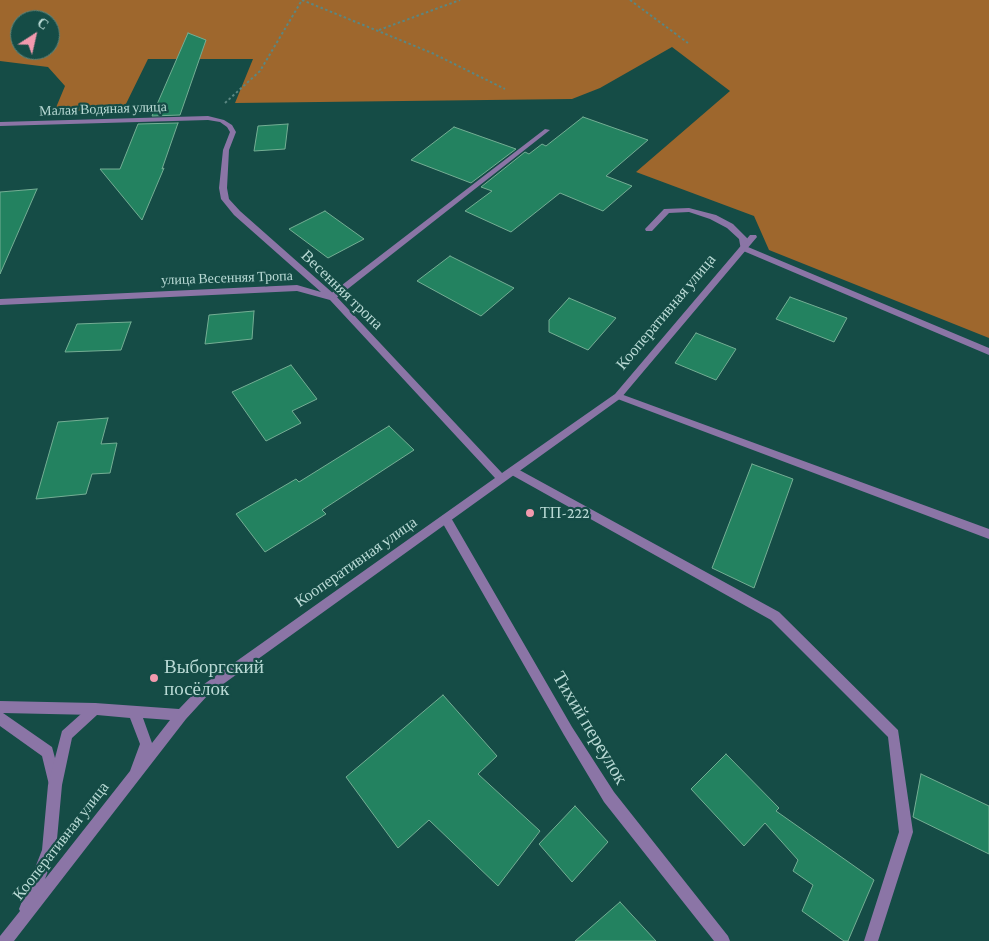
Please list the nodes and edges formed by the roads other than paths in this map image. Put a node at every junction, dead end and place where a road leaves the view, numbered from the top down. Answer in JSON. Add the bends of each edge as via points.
{"nodes":[{"id":1,"x":208,"y":118,"type":"joint"},
{"id":2,"x":0,"y":124,"type":"edge"},
{"id":3,"x":546,"y":130,"type":"dead end"},
{"id":4,"x":649,"y":229,"type":"dead end"},
{"id":5,"x":753,"y":237,"type":"dead end"},
{"id":6,"x":744,"y":248,"type":"junction"},
{"id":7,"x":332,"y":297,"type":"junction"},
{"id":8,"x":0,"y":302,"type":"edge"},
{"id":9,"x":989,"y":352,"type":"edge"},
{"id":10,"x":618,"y":396,"type":"junction"},
{"id":11,"x":514,"y":471,"type":"junction"},
{"id":12,"x":502,"y":479,"type":"junction"},
{"id":13,"x":446,"y":519,"type":"junction"},
{"id":14,"x":989,"y":534,"type":"edge"},
{"id":15,"x":0,"y":708,"type":"edge"},
{"id":16,"x":95,"y":709,"type":"junction"},
{"id":17,"x":134,"y":712,"type":"junction"},
{"id":18,"x":182,"y":715,"type":"junction"},
{"id":19,"x":0,"y":718,"type":"edge"},
{"id":20,"x":132,"y":779,"type":"junction"},
{"id":21,"x":55,"y":785,"type":"junction"},
{"id":22,"x":22,"y":919,"type":"junction"},
{"id":23,"x":5,"y":941,"type":"edge"},
{"id":24,"x":723,"y":941,"type":"edge"},
{"id":25,"x":872,"y":941,"type":"edge"}],
"edges":[{"from":1,"to":2,"type":"street","name":"Малая Водяная улица"},
{"from":1,"to":7,"type":"street","name":"Весенняя тропа","via":[[222,121],[233,132],[226,150],[225,199]]},
{"from":3,"to":7,"type":"street"},
{"from":4,"to":6,"type":"street","via":[[667,211],[689,210],[730,226],[743,238]]},
{"from":5,"to":6,"type":"street","name":"Кооперативная улица"},
{"from":6,"to":9,"type":"street"},
{"from":6,"to":10,"type":"street","name":"Кооперативная улица"},
{"from":7,"to":8,"type":"street","name":"улица Весенняя Тропа","via":[[297,288]]},
{"from":7,"to":12,"type":"street","name":"Весенняя тропа"},
{"from":10,"to":11,"type":"street","name":"Кооперативная улица"},
{"from":10,"to":14,"type":"street"},
{"from":11,"to":12,"type":"street","name":"Кооперативная улица"},
{"from":11,"to":25,"type":"street","via":[[775,616],[894,734],[906,832]]},
{"from":12,"to":13,"type":"street","name":"Кооперативная улица"},
{"from":13,"to":18,"type":"street","name":"Кооперативная улица","via":[[204,691]]},
{"from":13,"to":24,"type":"street","name":"Тихий переулок","via":[[568,731],[610,796]]},
{"from":15,"to":16,"type":"street"},
{"from":16,"to":17,"type":"street"},
{"from":16,"to":21,"type":"street","via":[[66,736]]},
{"from":17,"to":18,"type":"street"},
{"from":17,"to":20,"type":"street","via":[[146,744]]},
{"from":18,"to":20,"type":"street","name":"Кооперативная улица"},
{"from":19,"to":21,"type":"street","via":[[47,752]]},
{"from":20,"to":22,"type":"street","name":"Кооперативная улица"},
{"from":21,"to":22,"type":"street","via":[[49,850]]},
{"from":22,"to":23,"type":"street","name":"Кооперативная улица"}]}
